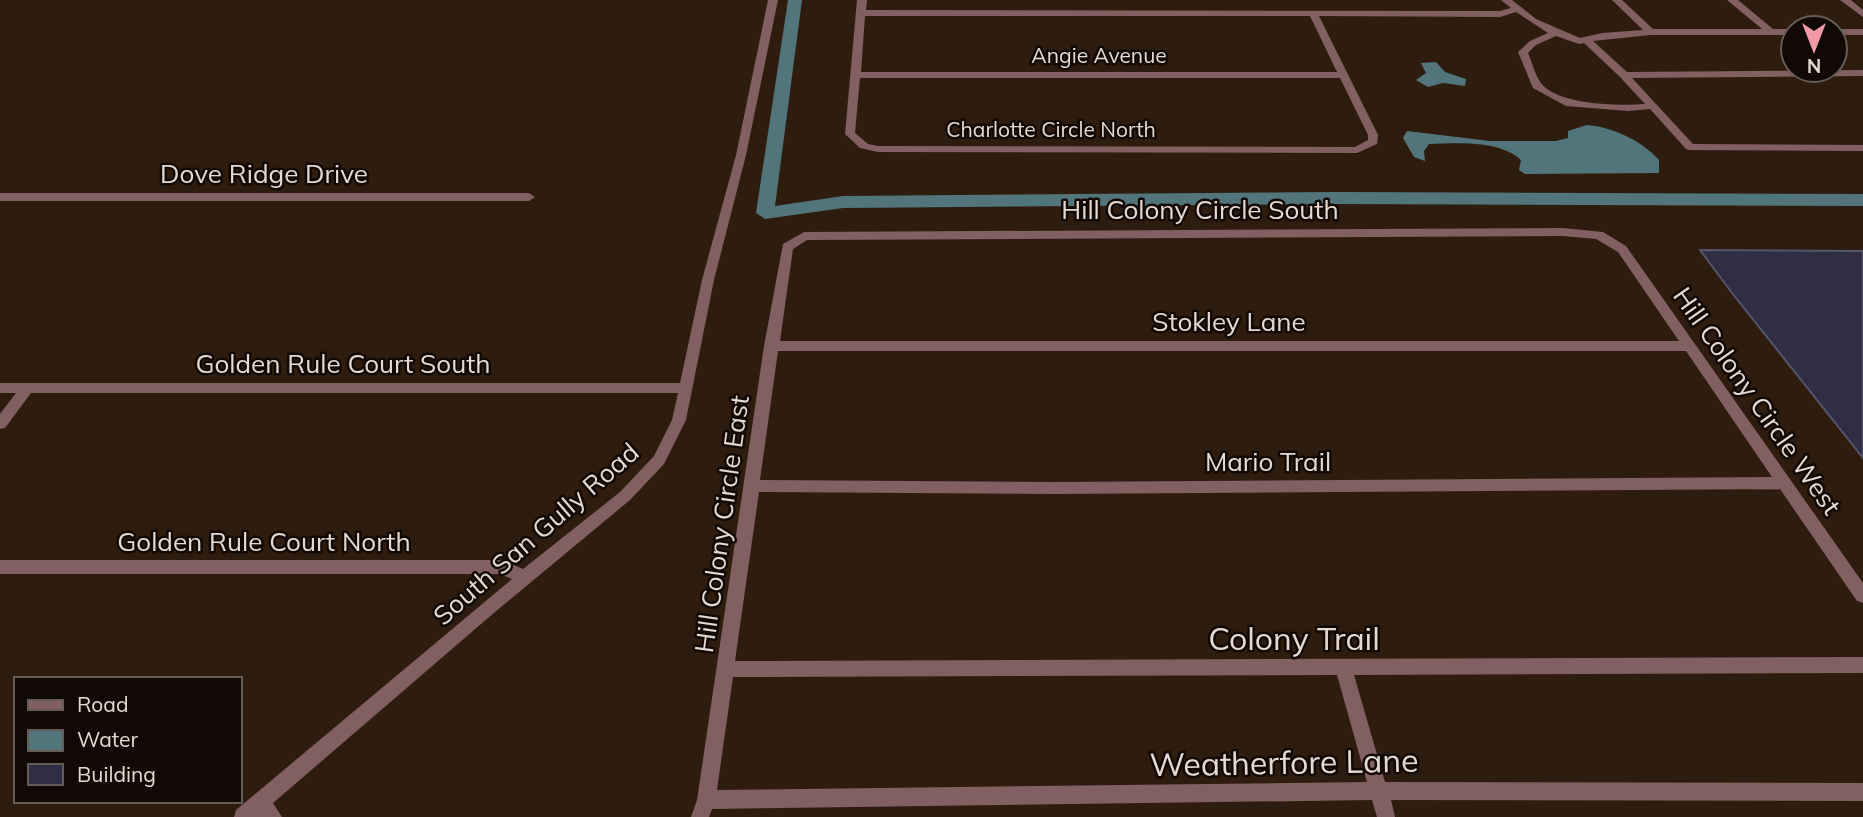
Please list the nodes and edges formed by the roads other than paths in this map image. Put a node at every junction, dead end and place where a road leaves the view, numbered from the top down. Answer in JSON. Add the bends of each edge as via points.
{"nodes":[{"id":1,"x":773,"y":0,"type":"edge"},
{"id":2,"x":862,"y":0,"type":"edge"},
{"id":3,"x":978,"y":0,"type":"edge"},
{"id":4,"x":1089,"y":0,"type":"edge"},
{"id":5,"x":1506,"y":0,"type":"edge"},
{"id":6,"x":1617,"y":0,"type":"edge"},
{"id":7,"x":1732,"y":0,"type":"edge"},
{"id":8,"x":1846,"y":0,"type":"edge"},
{"id":9,"x":1517,"y":9,"type":"junction"},
{"id":10,"x":862,"y":13,"type":"junction"},
{"id":11,"x":979,"y":13,"type":"junction"},
{"id":12,"x":1091,"y":13,"type":"junction"},
{"id":13,"x":1313,"y":13,"type":"junction"},
{"id":14,"x":1863,"y":14,"type":"edge"},
{"id":15,"x":1651,"y":32,"type":"junction"},
{"id":16,"x":1770,"y":32,"type":"junction"},
{"id":17,"x":1779,"y":32,"type":"edge"},
{"id":18,"x":1556,"y":33,"type":"junction"},
{"id":19,"x":1586,"y":40,"type":"junction"},
{"id":20,"x":1863,"y":73,"type":"edge"},
{"id":21,"x":855,"y":75,"type":"junction"},
{"id":22,"x":1343,"y":75,"type":"junction"},
{"id":23,"x":1624,"y":75,"type":"junction"},
{"id":24,"x":1653,"y":106,"type":"junction"},
{"id":25,"x":1863,"y":148,"type":"edge"},
{"id":26,"x":0,"y":197,"type":"edge"},
{"id":27,"x":528,"y":197,"type":"dead end"},
{"id":28,"x":1606,"y":237,"type":"joint"},
{"id":29,"x":795,"y":240,"type":"joint"},
{"id":30,"x":771,"y":346,"type":"junction"},
{"id":31,"x":1687,"y":346,"type":"junction"},
{"id":32,"x":0,"y":388,"type":"edge"},
{"id":33,"x":27,"y":388,"type":"junction"},
{"id":34,"x":686,"y":388,"type":"junction"},
{"id":35,"x":0,"y":424,"type":"edge"},
{"id":36,"x":1782,"y":483,"type":"junction"},
{"id":37,"x":754,"y":486,"type":"junction"},
{"id":38,"x":0,"y":567,"type":"edge"},
{"id":39,"x":526,"y":578,"type":"junction"},
{"id":40,"x":1863,"y":596,"type":"edge"},
{"id":41,"x":1863,"y":665,"type":"edge"},
{"id":42,"x":726,"y":669,"type":"junction"},
{"id":43,"x":1344,"y":669,"type":"junction"},
{"id":44,"x":1379,"y":791,"type":"junction"},
{"id":45,"x":1863,"y":792,"type":"edge"},
{"id":46,"x":703,"y":808,"type":"edge"},
{"id":47,"x":267,"y":810,"type":"edge"},
{"id":48,"x":243,"y":817,"type":"edge"},
{"id":49,"x":1387,"y":817,"type":"edge"}],
"edges":[{"from":1,"to":34,"type":"street","name":"South San Gully Road"},
{"from":2,"to":10,"type":"street"},
{"from":3,"to":11,"type":"street"},
{"from":4,"to":12,"type":"street"},
{"from":5,"to":9,"type":"street"},
{"from":6,"to":15,"type":"street"},
{"from":7,"to":16,"type":"street"},
{"from":8,"to":14,"type":"street"},
{"from":9,"to":13,"type":"street","via":[[1500,14]]},
{"from":9,"to":18,"type":"street"},
{"from":10,"to":11,"type":"street"},
{"from":10,"to":21,"type":"street"},
{"from":11,"to":12,"type":"street"},
{"from":12,"to":13,"type":"street"},
{"from":13,"to":22,"type":"street"},
{"from":15,"to":16,"type":"street"},
{"from":15,"to":19,"type":"street"},
{"from":16,"to":17,"type":"street"},
{"from":18,"to":19,"type":"street"},
{"from":18,"to":24,"type":"street","via":[[1523,52],[1537,86],[1570,104]]},
{"from":19,"to":23,"type":"street"},
{"from":20,"to":23,"type":"street"},
{"from":21,"to":22,"type":"street","name":"Angie Avenue"},
{"from":21,"to":22,"type":"street","name":"Charlotte Circle North","via":[[850,134],[864,146],[878,149],[1357,150],[1373,142],[1373,135]]},
{"from":23,"to":24,"type":"street"},
{"from":24,"to":25,"type":"street","via":[[1690,147]]},
{"from":26,"to":27,"type":"street","name":"Dove Ridge Drive"},
{"from":28,"to":29,"type":"street","name":"Hill Colony Circle South","via":[[1590,232],[817,234]]},
{"from":28,"to":31,"type":"street","name":"Hill Colony Circle West","via":[[1622,249]]},
{"from":29,"to":30,"type":"street","name":"Hill Colony Circle East","via":[[786,247]]},
{"from":30,"to":31,"type":"street","name":"Stokley Lane"},
{"from":30,"to":37,"type":"street","name":"Hill Colony Circle East"},
{"from":31,"to":36,"type":"street","name":"Hill Colony Circle West"},
{"from":32,"to":33,"type":"street","name":"Golden Rule Court South"},
{"from":33,"to":34,"type":"street","name":"Golden Rule Court South"},
{"from":33,"to":35,"type":"street"},
{"from":34,"to":39,"type":"street","name":"South San Gully Road","via":[[679,420],[659,460],[625,496]]},
{"from":36,"to":37,"type":"street","name":"Mario Trail"},
{"from":36,"to":40,"type":"street","name":"Hill Colony Circle West"},
{"from":37,"to":42,"type":"street","name":"Hill Colony Circle East"},
{"from":38,"to":39,"type":"street","name":"Golden Rule Court North","via":[[501,567]]},
{"from":39,"to":47,"type":"street","name":"South San Gully Road"},
{"from":41,"to":43,"type":"street","name":"Colony Trail"},
{"from":42,"to":43,"type":"street","name":"Colony Trail"},
{"from":42,"to":46,"type":"street","name":"Hill Colony Circle East"},
{"from":43,"to":44,"type":"street"},
{"from":44,"to":45,"type":"street","name":"Weatherfore Lane"},
{"from":44,"to":46,"type":"street","name":"Weatherfore Lane"},
{"from":44,"to":49,"type":"street"},
{"from":47,"to":48,"type":"street","name":"South San Gully Road"}]}
